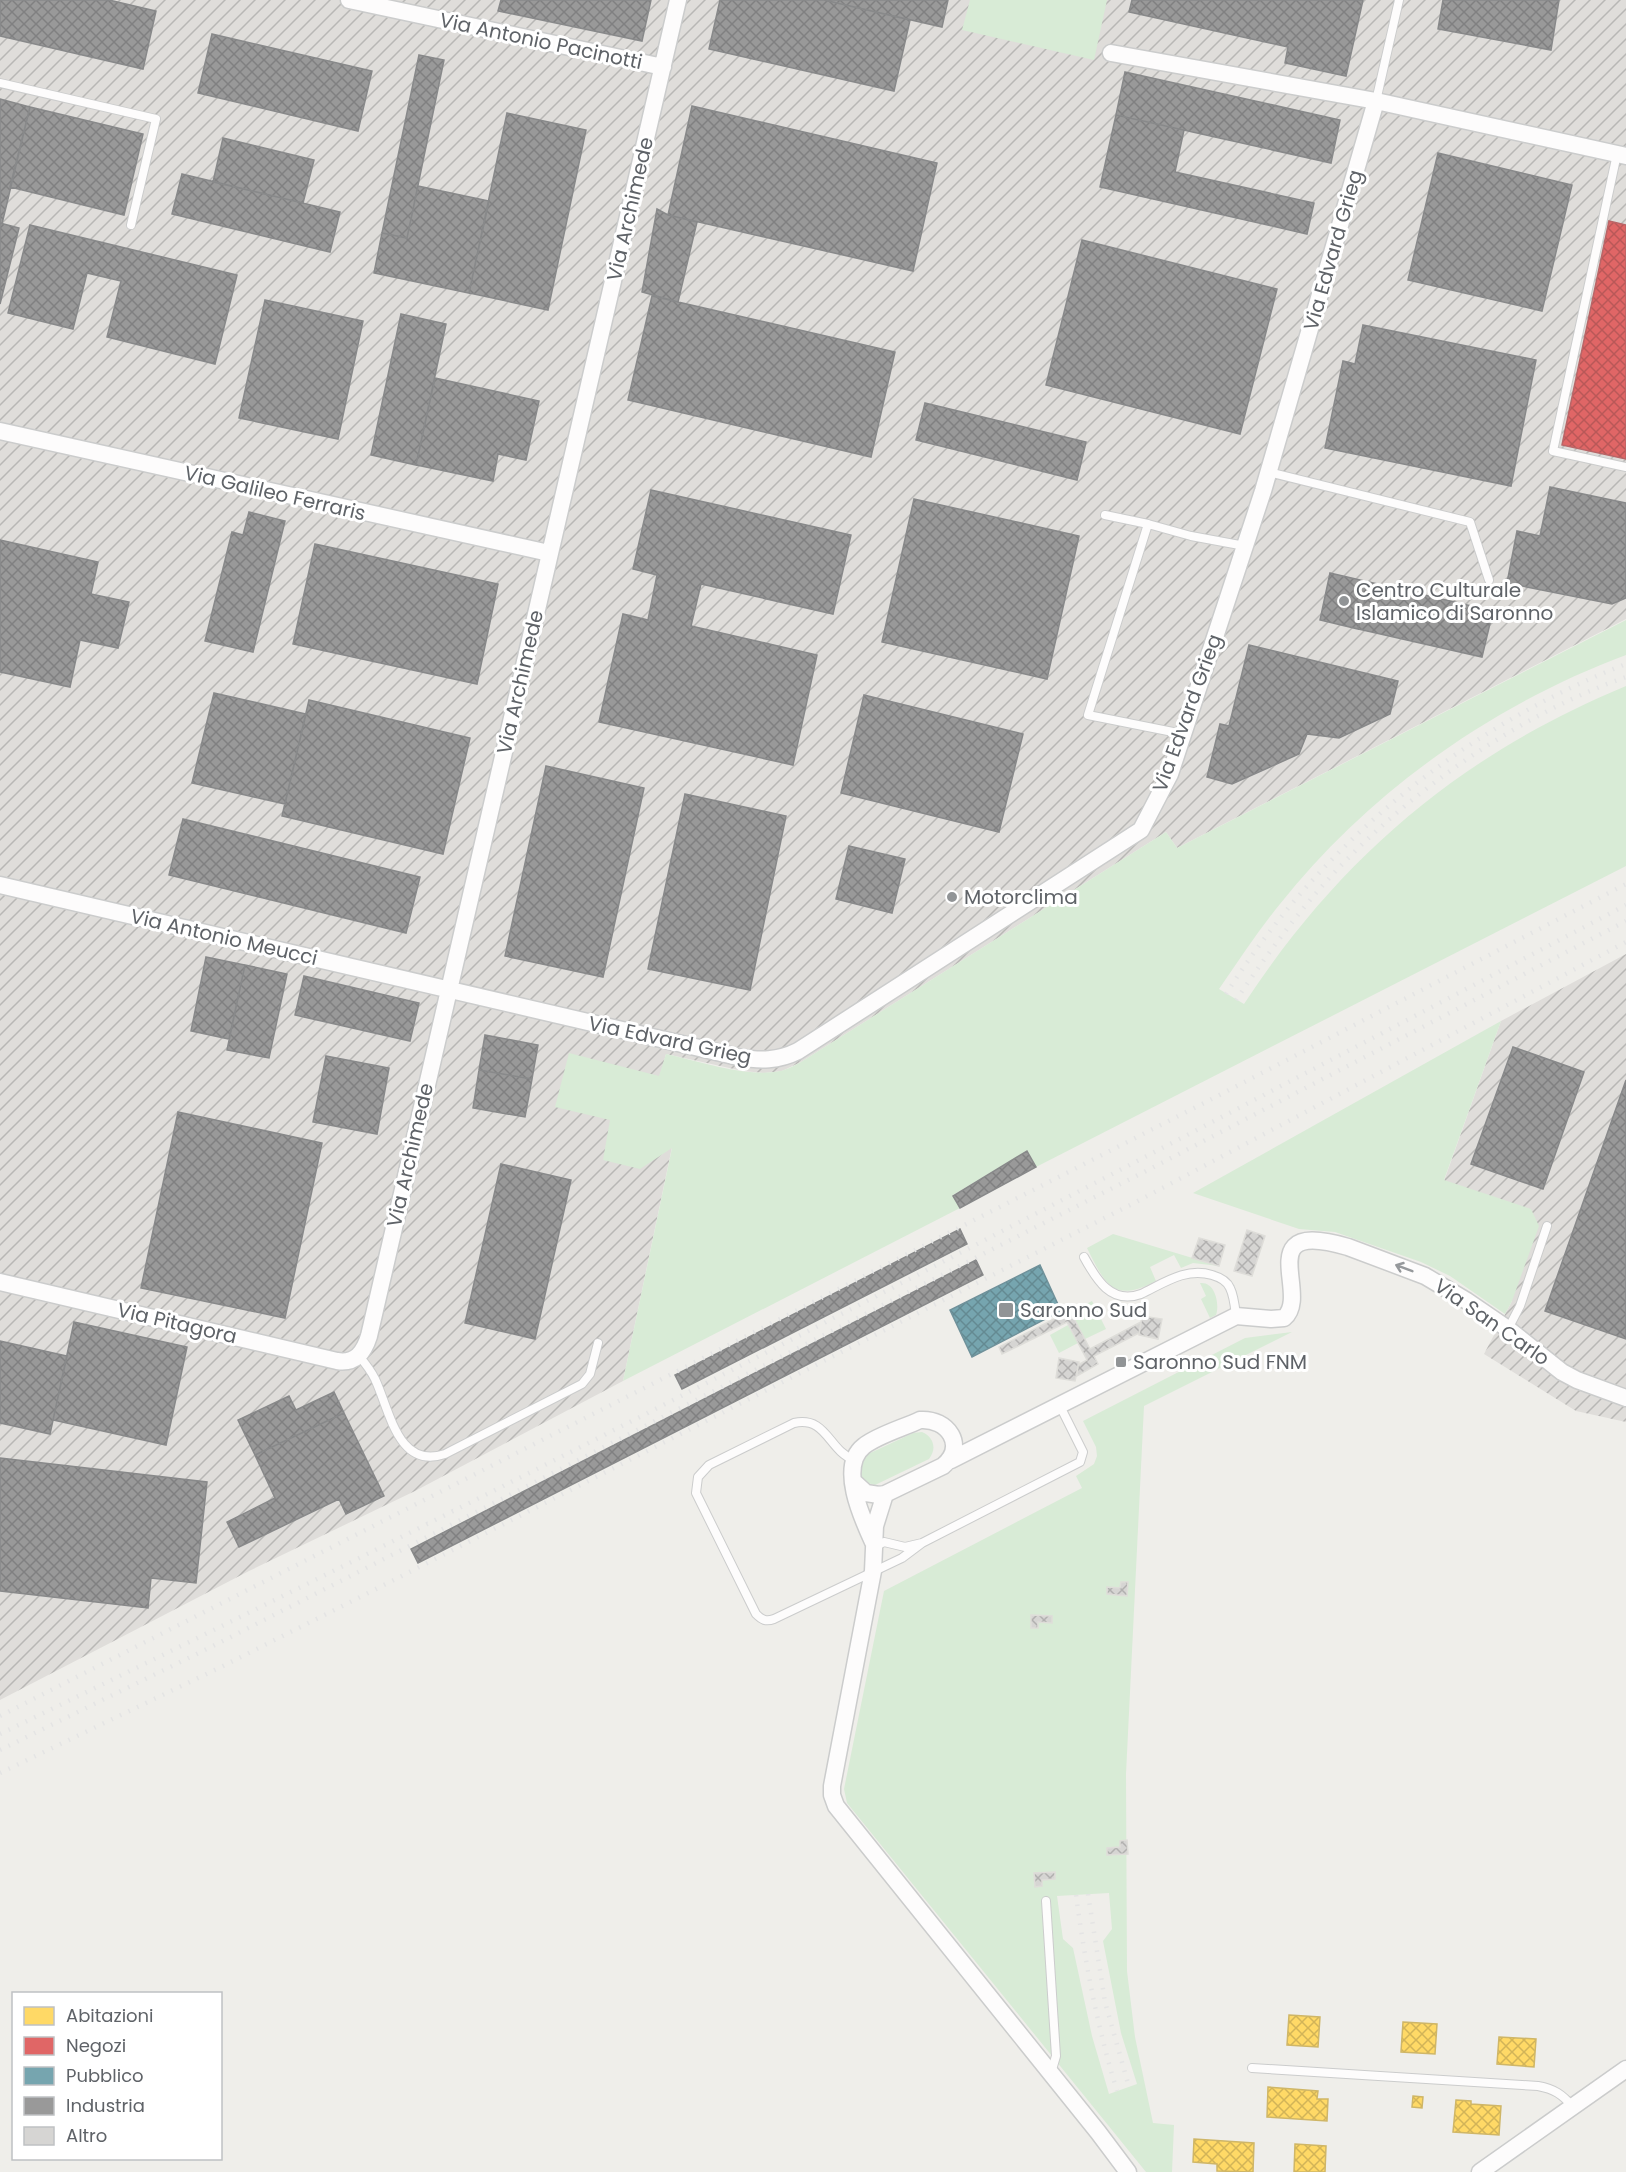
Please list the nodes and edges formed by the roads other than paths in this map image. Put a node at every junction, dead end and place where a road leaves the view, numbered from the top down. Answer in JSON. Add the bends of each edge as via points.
{"nodes":[{"id":1,"x":349,"y":0,"type":"edge"},
{"id":2,"x":678,"y":0,"type":"edge"},
{"id":3,"x":1399,"y":0,"type":"edge"},
{"id":4,"x":1111,"y":53,"type":"dead end"},
{"id":5,"x":663,"y":67,"type":"junction"},
{"id":6,"x":0,"y":82,"type":"edge"},
{"id":7,"x":1376,"y":101,"type":"junction"},
{"id":8,"x":1622,"y":155,"type":"edge"},
{"id":9,"x":131,"y":225,"type":"dead end"},
{"id":10,"x":0,"y":431,"type":"edge"},
{"id":11,"x":1626,"y":467,"type":"edge"},
{"id":12,"x":1268,"y":472,"type":"junction"},
{"id":13,"x":1105,"y":515,"type":"dead end"},
{"id":14,"x":1148,"y":524,"type":"junction"},
{"id":15,"x":1245,"y":546,"type":"junction"},
{"id":16,"x":549,"y":553,"type":"junction"},
{"id":17,"x":1489,"y":580,"type":"dead end"},
{"id":18,"x":1183,"y":734,"type":"junction"},
{"id":19,"x":0,"y":885,"type":"edge"},
{"id":20,"x":448,"y":989,"type":"junction"},
{"id":21,"x":1547,"y":1226,"type":"dead end"},
{"id":22,"x":1084,"y":1257,"type":"dead end"},
{"id":23,"x":0,"y":1282,"type":"edge"},
{"id":24,"x":1236,"y":1316,"type":"junction"},
{"id":25,"x":1508,"y":1329,"type":"junction"},
{"id":26,"x":598,"y":1343,"type":"dead end"},
{"id":27,"x":356,"y":1358,"type":"junction"},
{"id":28,"x":1626,"y":1398,"type":"edge"},
{"id":29,"x":1060,"y":1406,"type":"junction"},
{"id":30,"x":948,"y":1430,"type":"junction"},
{"id":31,"x":986,"y":1443,"type":"junction"},
{"id":32,"x":854,"y":1460,"type":"junction"},
{"id":33,"x":951,"y":1460,"type":"junction"},
{"id":34,"x":854,"y":1482,"type":"junction"},
{"id":35,"x":885,"y":1494,"type":"junction"},
{"id":36,"x":877,"y":1541,"type":"junction"},
{"id":37,"x":922,"y":1543,"type":"junction"},
{"id":38,"x":873,"y":1571,"type":"junction"},
{"id":39,"x":1046,"y":1901,"type":"dead end"},
{"id":40,"x":1252,"y":2068,"type":"dead end"},
{"id":41,"x":1626,"y":2069,"type":"edge"},
{"id":42,"x":1051,"y":2073,"type":"junction"},
{"id":43,"x":1573,"y":2107,"type":"junction"},
{"id":44,"x":1128,"y":2172,"type":"edge"},
{"id":45,"x":1480,"y":2172,"type":"edge"}],
"edges":[{"from":1,"to":5,"type":"street","name":"Via Antonio Pacinotti"},
{"from":2,"to":5,"type":"street","name":"Via Archimede"},
{"from":3,"to":7,"type":"lane"},
{"from":4,"to":7,"type":"street"},
{"from":5,"to":16,"type":"street","name":"Via Archimede"},
{"from":6,"to":9,"type":"lane","via":[[156,119]]},
{"from":7,"to":8,"type":"street"},
{"from":7,"to":12,"type":"street","name":"Via Edvard Grieg"},
{"from":8,"to":11,"type":"lane","via":[[1553,452]]},
{"from":10,"to":16,"type":"street","name":"Via Galileo Ferraris"},
{"from":12,"to":15,"type":"street","name":"Via Edvard Grieg"},
{"from":12,"to":17,"type":"lane","via":[[1470,522]]},
{"from":13,"to":14,"type":"lane"},
{"from":14,"to":15,"type":"lane"},
{"from":14,"to":18,"type":"lane","via":[[1088,715]]},
{"from":15,"to":18,"type":"street","name":"Via Edvard Grieg"},
{"from":16,"to":20,"type":"street","name":"Via Archimede"},
{"from":18,"to":20,"type":"street","name":"Via Edvard Grieg","via":[[1170,774],[1141,830],[798,1051],[779,1059],[738,1057]]},
{"from":19,"to":20,"type":"street","name":"Via Antonio Meucci"},
{"from":20,"to":27,"type":"street","name":"Via Archimede","via":[[369,1335]]},
{"from":21,"to":25,"type":"lane","via":[[1520,1306]]},
{"from":22,"to":24,"type":"lane","via":[[1102,1286],[1122,1296],[1141,1294],[1190,1272],[1218,1277],[1231,1289]]},
{"from":23,"to":27,"type":"street","name":"Via Pitagora","via":[[337,1360],[349,1362]]},
{"from":25,"to":24,"type":"street","name":"Via San Carlo","one_way":true,"via":[[1425,1276],[1321,1241],[1295,1246],[1288,1256],[1292,1302],[1288,1314],[1279,1319]]},
{"from":24,"to":29,"type":"street"},
{"from":25,"to":28,"type":"street","name":"Via San Carlo","via":[[1562,1372]]},
{"from":26,"to":27,"type":"lane","via":[[590,1374],[582,1384],[445,1454],[428,1457],[412,1452],[402,1442],[374,1378]]},
{"from":29,"to":31,"type":"street"},
{"from":29,"to":37,"type":"lane","via":[[1083,1452],[1080,1462]]},
{"from":30,"to":31,"type":"street"},
{"from":30,"to":32,"type":"street","via":[[929,1419],[920,1420],[864,1446]]},
{"from":30,"to":33,"type":"street","via":[[953,1438]]},
{"from":31,"to":33,"type":"street"},
{"from":32,"to":34,"type":"street"},
{"from":32,"to":38,"type":"lane","via":[[840,1453],[819,1427],[810,1422],[794,1423],[709,1465],[698,1477],[696,1493],[761,1619],[774,1619]]},
{"from":33,"to":35,"type":"street"},
{"from":34,"to":35,"type":"street","via":[[866,1493]]},
{"from":34,"to":36,"type":"street","via":[[862,1518]]},
{"from":35,"to":36,"type":"street","via":[[878,1513]]},
{"from":36,"to":37,"type":"lane","via":[[905,1546]]},
{"from":36,"to":38,"type":"street"},
{"from":37,"to":38,"type":"lane"},
{"from":38,"to":42,"type":"street","via":[[832,1796],[836,1806]]},
{"from":39,"to":42,"type":"lane","via":[[1056,2056]]},
{"from":40,"to":43,"type":"lane","via":[[1538,2086],[1561,2094]]},
{"from":41,"to":43,"type":"street"},
{"from":42,"to":44,"type":"street"},
{"from":43,"to":45,"type":"street"}]}
